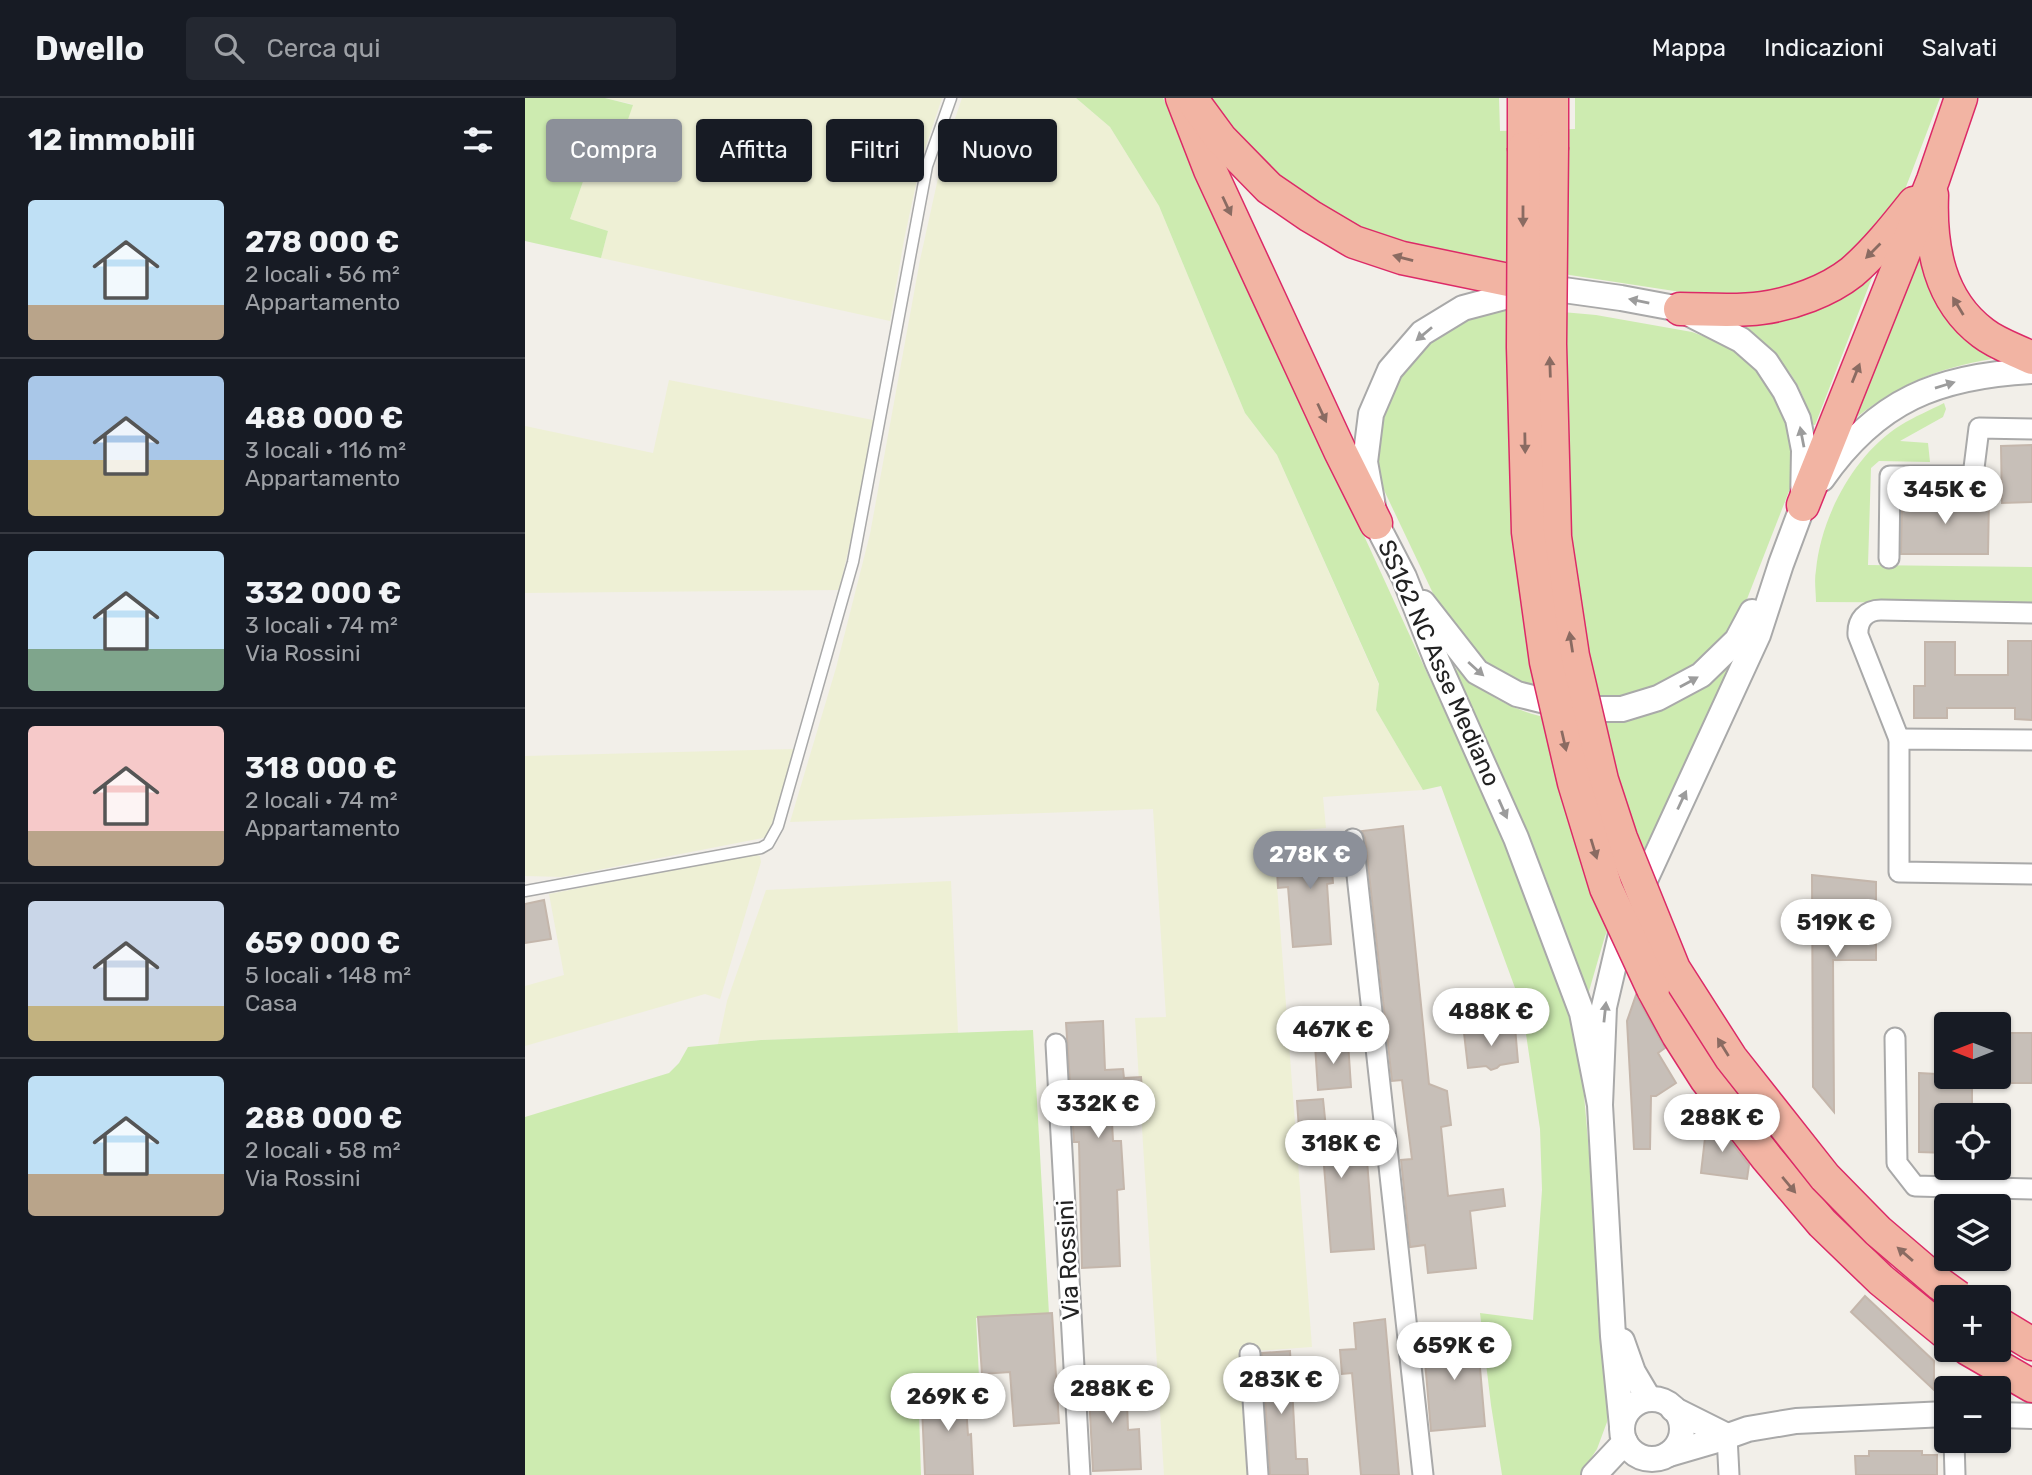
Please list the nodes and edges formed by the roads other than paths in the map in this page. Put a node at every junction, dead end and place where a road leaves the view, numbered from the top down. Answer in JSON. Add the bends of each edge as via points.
{"nodes":[{"id":1,"x":951,"y":98,"type":"edge"},
{"id":2,"x":1181,"y":98,"type":"edge"},
{"id":3,"x":1191,"y":98,"type":"edge"},
{"id":4,"x":1524,"y":98,"type":"edge"},
{"id":5,"x":1552,"y":98,"type":"edge"},
{"id":6,"x":1961,"y":98,"type":"edge"},
{"id":7,"x":1538,"y":147,"type":"junction"},
{"id":8,"x":1933,"y":180,"type":"junction"},
{"id":9,"x":1542,"y":287,"type":"junction"},
{"id":10,"x":1680,"y":309,"type":"junction"},
{"id":11,"x":2032,"y":358,"type":"edge"},
{"id":12,"x":2032,"y":371,"type":"edge"},
{"id":13,"x":2032,"y":429,"type":"edge"},
{"id":14,"x":1803,"y":505,"type":"junction"},
{"id":15,"x":1376,"y":523,"type":"junction"},
{"id":16,"x":1889,"y":558,"type":"dead end"},
{"id":17,"x":1781,"y":564,"type":"junction"},
{"id":18,"x":1404,"y":577,"type":"junction"},
{"id":19,"x":2032,"y":613,"type":"edge"},
{"id":20,"x":1899,"y":739,"type":"junction"},
{"id":21,"x":2032,"y":740,"type":"edge"},
{"id":22,"x":1353,"y":839,"type":"dead end"},
{"id":23,"x":2032,"y":874,"type":"edge"},
{"id":24,"x":525,"y":891,"type":"edge"},
{"id":25,"x":1895,"y":1038,"type":"dead end"},
{"id":26,"x":1056,"y":1044,"type":"dead end"},
{"id":27,"x":1600,"y":1105,"type":"junction"},
{"id":28,"x":2032,"y":1189,"type":"edge"},
{"id":29,"x":1941,"y":1285,"type":"edge"},
{"id":30,"x":1611,"y":1286,"type":"junction"},
{"id":31,"x":1934,"y":1323,"type":"edge"},
{"id":32,"x":2011,"y":1331,"type":"edge"},
{"id":33,"x":2032,"y":1344,"type":"edge"},
{"id":34,"x":1250,"y":1354,"type":"dead end"},
{"id":35,"x":1990,"y":1362,"type":"edge"},
{"id":36,"x":2032,"y":1386,"type":"edge"},
{"id":37,"x":1649,"y":1399,"type":"junction"},
{"id":38,"x":1673,"y":1409,"type":"junction"},
{"id":39,"x":1934,"y":1415,"type":"edge"},
{"id":40,"x":2011,"y":1415,"type":"edge"},
{"id":41,"x":2032,"y":1416,"type":"edge"},
{"id":42,"x":1623,"y":1434,"type":"junction"},
{"id":43,"x":1727,"y":1436,"type":"junction"},
{"id":44,"x":1954,"y":1453,"type":"edge"},
{"id":45,"x":1661,"y":1456,"type":"junction"},
{"id":46,"x":1080,"y":1475,"type":"edge"},
{"id":47,"x":1258,"y":1475,"type":"edge"},
{"id":48,"x":1423,"y":1475,"type":"edge"},
{"id":49,"x":1594,"y":1475,"type":"edge"},
{"id":50,"x":1630,"y":1475,"type":"edge"},
{"id":51,"x":1729,"y":1475,"type":"edge"},
{"id":52,"x":1955,"y":1475,"type":"edge"}],
"edges":[{"from":1,"to":24,"type":"lane","via":[[927,166],[853,562],[778,826],[761,848]]},
{"from":2,"to":15,"type":"highway","one_way":true,"via":[[1215,182]]},
{"from":9,"to":3,"type":"highway","one_way":true,"via":[[1402,258],[1354,242],[1269,188],[1221,139]]},
{"from":4,"to":7,"type":"highway"},
{"from":5,"to":7,"type":"highway"},
{"from":6,"to":8,"type":"highway"},
{"from":29,"to":7,"type":"highway","one_way":true,"bridge":true,"via":[[1878,1231],[1825,1177],[1731,1058],[1674,969],[1621,838],[1602,780],[1573,656],[1555,537]]},
{"from":7,"to":31,"type":"highway","one_way":true,"bridge":true,"via":[[1523,347],[1528,532],[1546,662],[1574,783],[1606,888],[1653,989],[1706,1079],[1822,1223]]},
{"from":8,"to":10,"type":"highway","one_way":true,"via":[[1890,233],[1829,287],[1762,308]]},
{"from":11,"to":8,"type":"highway","one_way":true,"via":[[1985,335],[1956,304],[1936,260],[1931,222]]},
{"from":14,"to":8,"type":"highway","one_way":true},
{"from":10,"to":9,"type":"street","name":"SS162 NC Asse Mediano","one_way":true},
{"from":9,"to":15,"type":"street","name":"SS162 NC Asse Mediano","one_way":true,"via":[[1463,307],[1422,333],[1390,370],[1371,414],[1365,462]]},
{"from":14,"to":10,"type":"street","name":"SS162 NC Asse Mediano","one_way":true,"via":[[1804,450],[1798,419],[1785,391],[1766,362],[1741,340]]},
{"from":14,"to":12,"type":"street","one_way":true,"via":[[1842,451],[1888,410],[1917,394],[1958,381]]},
{"from":13,"to":16,"type":"street","via":[[1979,428],[1973,476],[1890,476]]},
{"from":14,"to":17,"type":"street","name":"SS162 NC Asse Mediano"},
{"from":15,"to":18,"type":"street","name":"SS162 NC Asse Mediano"},
{"from":18,"to":17,"type":"street","one_way":true,"via":[[1477,672],[1517,694],[1577,709],[1622,709],[1658,698],[1701,675],[1737,640]]},
{"from":27,"to":17,"type":"street","name":"SS162 NC Asse Mediano","one_way":true,"via":[[1604,1007],[1622,930],[1758,635]]},
{"from":18,"to":27,"type":"street","name":"SS162 NC Asse Mediano","one_way":true,"via":[[1516,838],[1582,1013]]},
{"from":19,"to":20,"type":"street","via":[[1874,610],[1863,617],[1858,635]]},
{"from":20,"to":21,"type":"street"},
{"from":20,"to":23,"type":"street","via":[[1899,872]]},
{"from":22,"to":48,"type":"street"},
{"from":25,"to":28,"type":"street","via":[[1897,1163],[1915,1186]]},
{"from":26,"to":46,"type":"street","name":"Via Rossini"},
{"from":27,"to":30,"type":"street","name":"SS162 NC Asse Mediano"},
{"from":30,"to":37,"type":"street","name":"SS162 NC Asse Mediano","via":[[1622,1344]]},
{"from":30,"to":42,"type":"street","name":"SS162 NC Asse Mediano"},
{"from":32,"to":33,"type":"highway"},
{"from":34,"to":47,"type":"street"},
{"from":35,"to":36,"type":"highway"},
{"from":37,"to":38,"type":"street"},
{"from":37,"to":42,"type":"street","via":[[1630,1408]]},
{"from":38,"to":43,"type":"street"},
{"from":38,"to":45,"type":"street","via":[[1679,1417],[1680,1437],[1676,1447]]},
{"from":39,"to":43,"type":"street","via":[[1796,1421]]},
{"from":40,"to":41,"type":"street"},
{"from":42,"to":45,"type":"street","via":[[1636,1455]]},
{"from":42,"to":49,"type":"street"},
{"from":43,"to":45,"type":"street"},
{"from":43,"to":51,"type":"street"},
{"from":44,"to":52,"type":"street"},
{"from":45,"to":50,"type":"street"}]}
